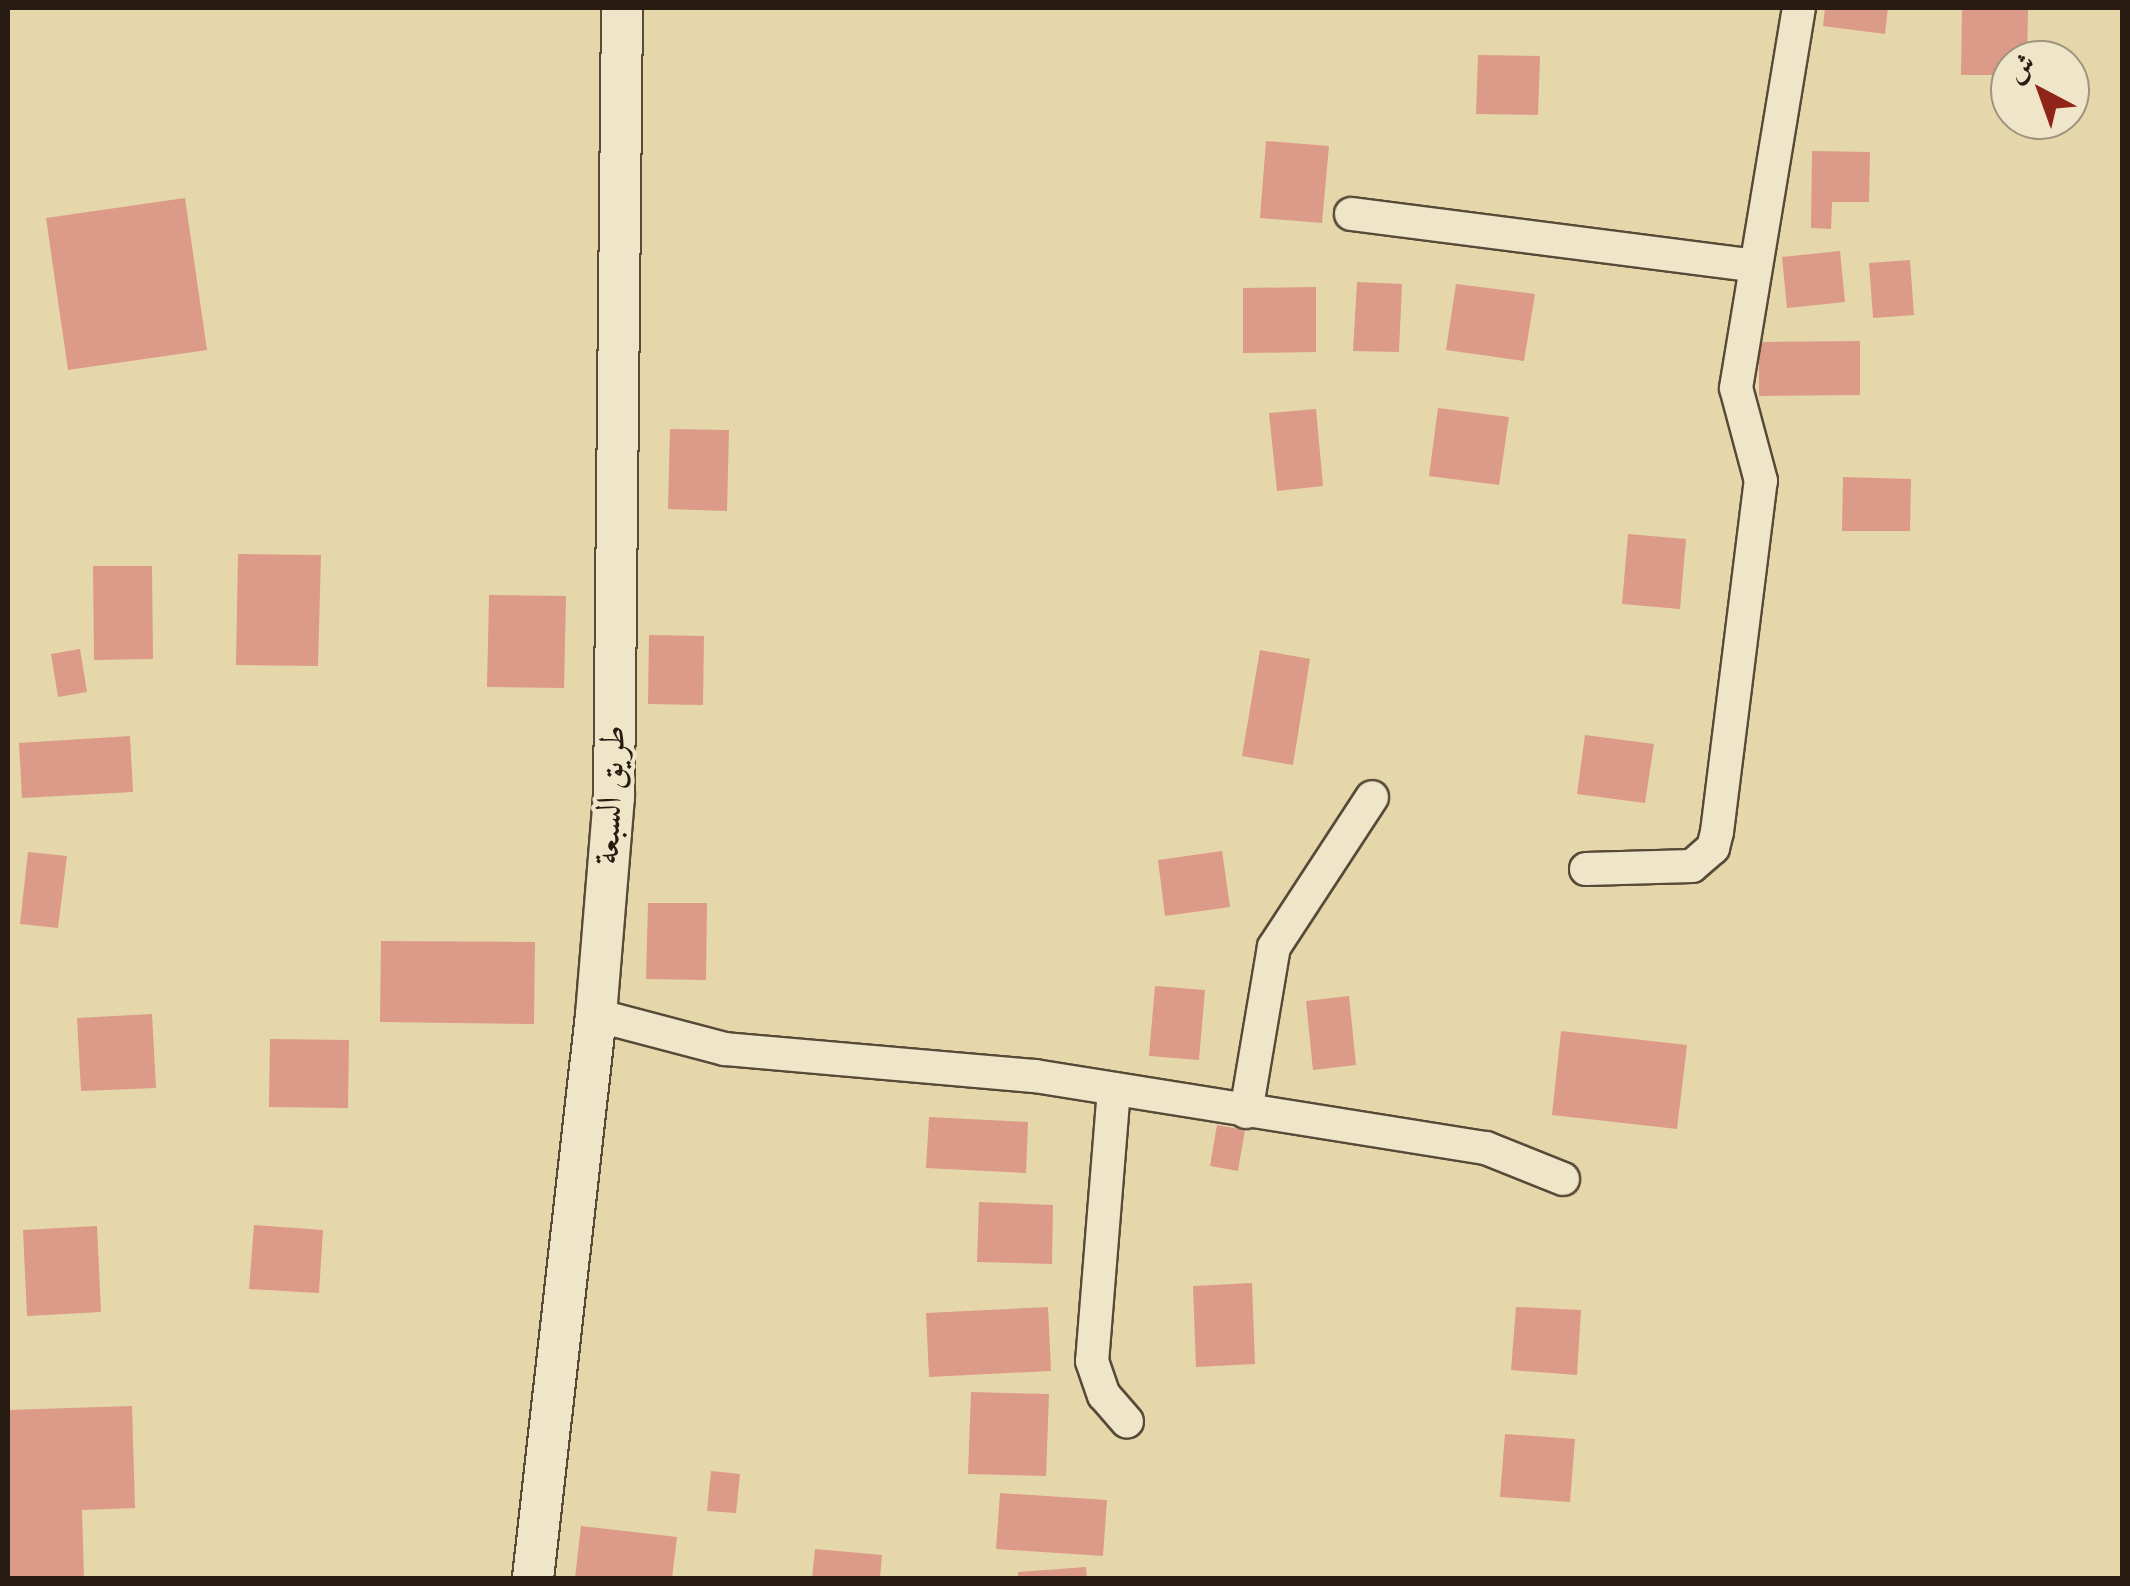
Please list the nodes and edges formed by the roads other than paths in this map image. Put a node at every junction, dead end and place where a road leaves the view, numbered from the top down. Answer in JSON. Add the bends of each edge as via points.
{"nodes":[{"id":1,"x":622,"y":8,"type":"edge"},
{"id":2,"x":1799,"y":8,"type":"edge"},
{"id":3,"x":1351,"y":214,"type":"dead end"},
{"id":4,"x":1755,"y":266,"type":"junction"},
{"id":5,"x":1372,"y":797,"type":"dead end"},
{"id":6,"x":1586,"y":869,"type":"dead end"},
{"id":7,"x":596,"y":1015,"type":"junction"},
{"id":8,"x":1114,"y":1089,"type":"junction"},
{"id":9,"x":1246,"y":1112,"type":"junction"},
{"id":10,"x":1563,"y":1179,"type":"dead end"},
{"id":11,"x":1126,"y":1421,"type":"dead end"},
{"id":12,"x":533,"y":1578,"type":"edge"}],
"edges":[{"from":1,"to":7,"type":"street","name":"طريق السبعة","via":[[614,797]]},
{"from":2,"to":4,"type":"street"},
{"from":3,"to":4,"type":"street"},
{"from":4,"to":6,"type":"street","via":[[1736,406],[1761,481],[1713,848],[1679,869]]},
{"from":5,"to":9,"type":"street","via":[[1274,947]]},
{"from":7,"to":8,"type":"street","via":[[725,1049]]},
{"from":7,"to":12,"type":"street","name":"طريق السبعة"},
{"from":8,"to":9,"type":"street"},
{"from":8,"to":11,"type":"street","via":[[1092,1361],[1104,1395]]},
{"from":9,"to":10,"type":"street","via":[[1486,1148]]}]}
